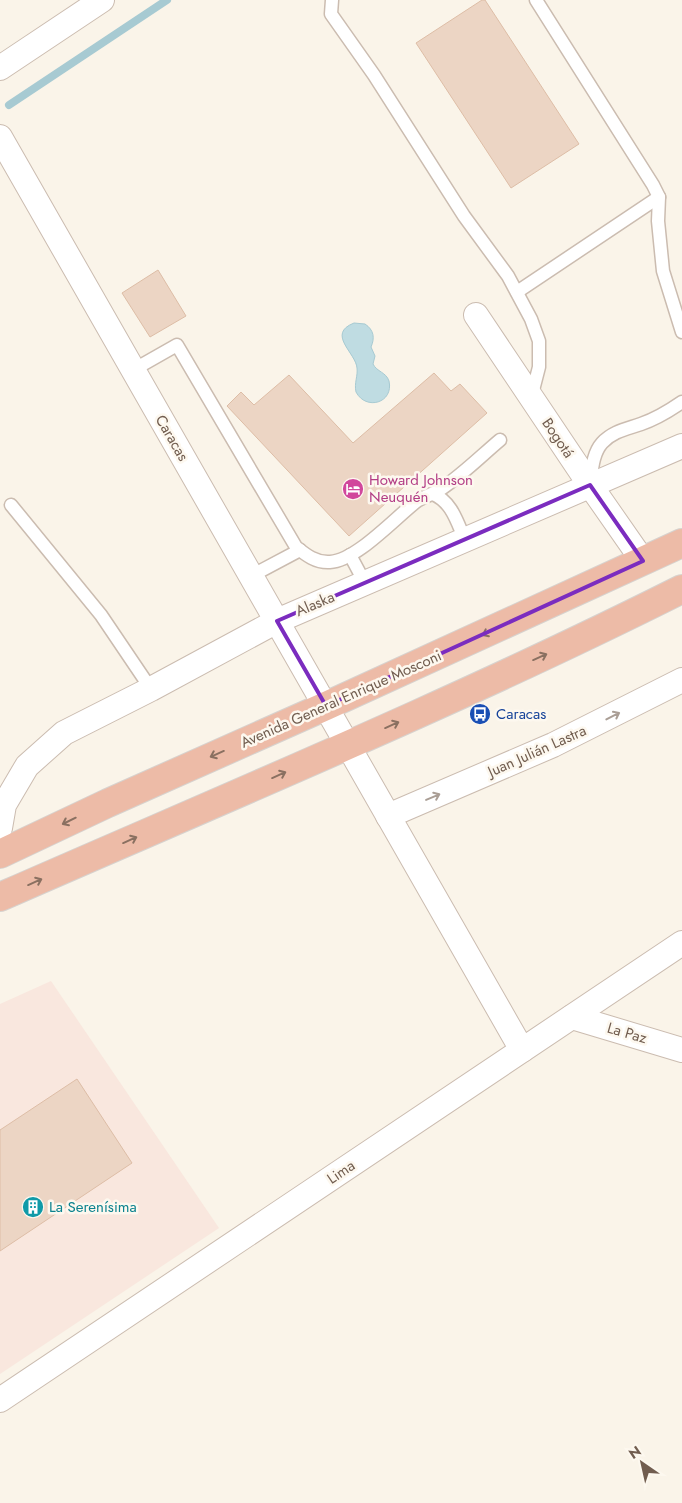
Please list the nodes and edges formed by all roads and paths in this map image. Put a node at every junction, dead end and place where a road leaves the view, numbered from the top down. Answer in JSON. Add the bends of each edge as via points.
{"nodes":[{"id":1,"x":102,"y":0,"type":"edge"},
{"id":2,"x":332,"y":0,"type":"edge"},
{"id":3,"x":536,"y":0,"type":"edge"},
{"id":4,"x":0,"y":68,"type":"edge"},
{"id":5,"x":0,"y":137,"type":"edge"},
{"id":6,"x":658,"y":197,"type":"junction"},
{"id":7,"x":517,"y":292,"type":"junction"},
{"id":8,"x":476,"y":315,"type":"dead end"},
{"id":9,"x":682,"y":332,"type":"edge"},
{"id":10,"x":133,"y":370,"type":"junction"},
{"id":11,"x":531,"y":398,"type":"junction"},
{"id":12,"x":682,"y":402,"type":"edge"},
{"id":13,"x":500,"y":440,"type":"dead end"},
{"id":14,"x":682,"y":446,"type":"edge"},
{"id":15,"x":590,"y":486,"type":"junction"},
{"id":16,"x":433,"y":494,"type":"junction"},
{"id":17,"x":11,"y":505,"type":"dead end"},
{"id":18,"x":465,"y":540,"type":"junction"},
{"id":19,"x":682,"y":543,"type":"edge"},
{"id":20,"x":300,"y":550,"type":"junction"},
{"id":21,"x":350,"y":555,"type":"junction"},
{"id":22,"x":643,"y":561,"type":"junction"},
{"id":23,"x":251,"y":576,"type":"junction"},
{"id":24,"x":365,"y":583,"type":"junction"},
{"id":25,"x":682,"y":589,"type":"edge"},
{"id":26,"x":277,"y":621,"type":"junction"},
{"id":27,"x":682,"y":680,"type":"edge"},
{"id":28,"x":151,"y":689,"type":"junction"},
{"id":29,"x":326,"y":706,"type":"junction"},
{"id":30,"x":348,"y":745,"type":"junction"},
{"id":31,"x":388,"y":816,"type":"junction"},
{"id":32,"x":0,"y":828,"type":"edge"},
{"id":33,"x":0,"y":854,"type":"edge"},
{"id":34,"x":0,"y":897,"type":"edge"},
{"id":35,"x":682,"y":943,"type":"edge"},
{"id":36,"x":572,"y":1017,"type":"junction"},
{"id":37,"x":522,"y":1050,"type":"junction"},
{"id":38,"x":682,"y":1050,"type":"edge"},
{"id":39,"x":0,"y":1400,"type":"edge"}],
"edges":[{"from":1,"to":4,"type":"street"},
{"from":2,"to":7,"type":"lane","via":[[331,14]]},
{"from":3,"to":6,"type":"lane","via":[[653,184]]},
{"from":5,"to":10,"type":"street","name":"Caracas"},
{"from":6,"to":7,"type":"lane"},
{"from":6,"to":9,"type":"lane","via":[[662,270]]},
{"from":7,"to":11,"type":"lane","via":[[539,341],[539,367]]},
{"from":8,"to":11,"type":"street","name":"Bogotá"},
{"from":10,"to":20,"type":"lane","via":[[177,345]]},
{"from":10,"to":23,"type":"street","name":"Caracas"},
{"from":11,"to":15,"type":"street","name":"Bogotá"},
{"from":12,"to":15,"type":"lane","via":[[658,417],[620,430],[602,443],[593,461]]},
{"from":13,"to":16,"type":"lane"},
{"from":14,"to":15,"type":"street","name":"Alaska"},
{"from":15,"to":18,"type":"street","name":"Alaska"},
{"from":15,"to":22,"type":"street","name":"Bogotá"},
{"from":16,"to":18,"type":"lane","via":[[446,502]]},
{"from":16,"to":21,"type":"lane","via":[[418,500]]},
{"from":17,"to":28,"type":"lane","via":[[102,615]]},
{"from":18,"to":24,"type":"street","name":"Alaska"},
{"from":19,"to":22,"type":"highway","name":"Avenida General Enrique Mosconi"},
{"from":20,"to":21,"type":"lane","via":[[315,560],[330,562]]},
{"from":20,"to":23,"type":"lane"},
{"from":21,"to":24,"type":"lane"},
{"from":22,"to":29,"type":"highway","name":"Avenida General Enrique Mosconi","one_way":true},
{"from":23,"to":26,"type":"street","name":"Caracas"},
{"from":24,"to":26,"type":"street","name":"Alaska"},
{"from":30,"to":25,"type":"highway","one_way":true},
{"from":26,"to":28,"type":"street","name":"Alaska"},
{"from":26,"to":29,"type":"street","name":"Caracas"},
{"from":31,"to":27,"type":"street","name":"Juan Julián Lastra","one_way":true,"via":[[553,745]]},
{"from":28,"to":32,"type":"street","name":"Alaska","via":[[64,733],[27,766],[4,805]]},
{"from":29,"to":30,"type":"street","name":"Caracas"},
{"from":29,"to":33,"type":"highway","name":"Avenida General Enrique Mosconi","one_way":true,"via":[[108,802]]},
{"from":30,"to":31,"type":"street","name":"Caracas"},
{"from":34,"to":30,"type":"highway","one_way":true},
{"from":31,"to":37,"type":"street","name":"Caracas"},
{"from":35,"to":36,"type":"street","name":"Lima"},
{"from":36,"to":37,"type":"street","name":"Lima"},
{"from":36,"to":38,"type":"street","name":"La Paz"},
{"from":37,"to":39,"type":"street","name":"Lima"}]}
